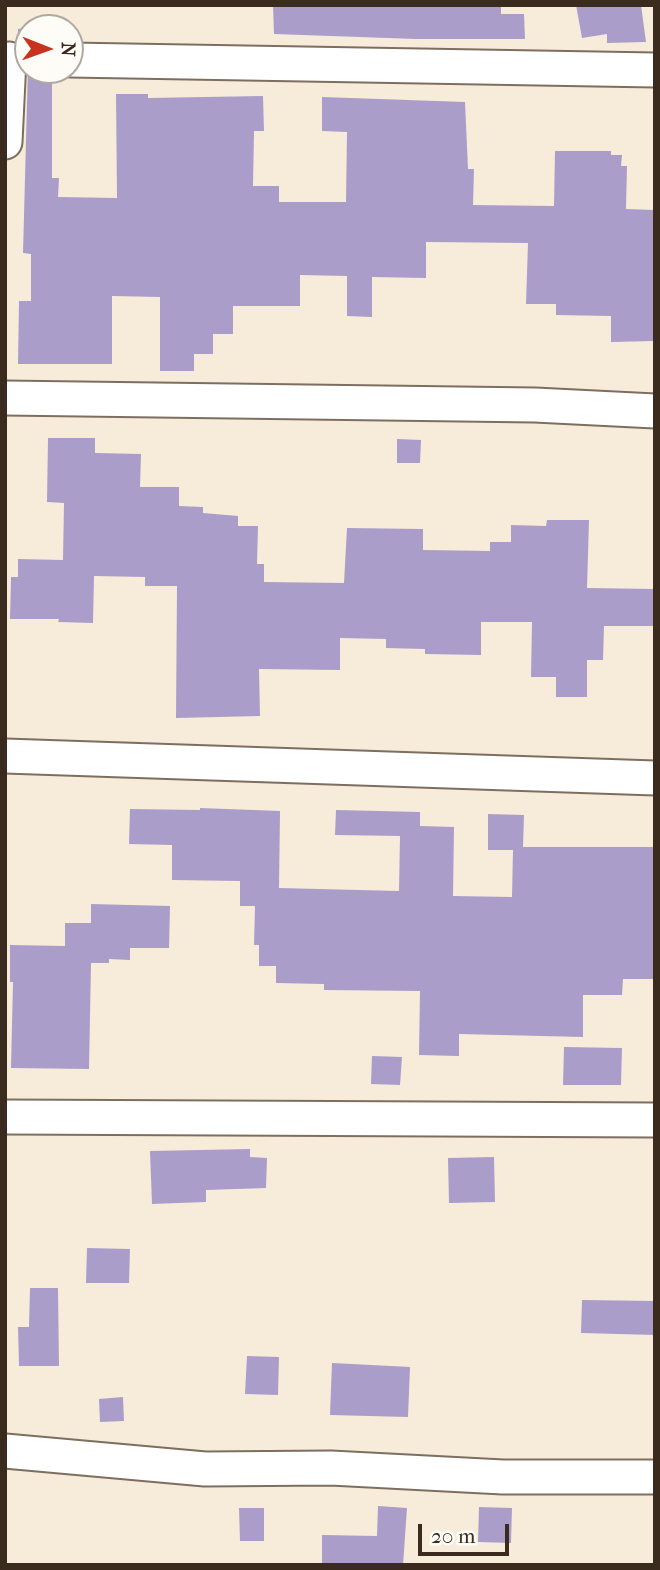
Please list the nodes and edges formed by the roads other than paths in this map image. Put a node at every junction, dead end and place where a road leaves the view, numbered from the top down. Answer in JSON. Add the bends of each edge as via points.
{"nodes":[{"id":1,"x":14,"y":59,"type":"edge"},
{"id":2,"x":84,"y":60,"type":"edge"},
{"id":3,"x":655,"y":70,"type":"edge"},
{"id":4,"x":5,"y":142,"type":"edge"},
{"id":5,"x":5,"y":398,"type":"edge"},
{"id":6,"x":655,"y":411,"type":"edge"},
{"id":7,"x":5,"y":756,"type":"edge"},
{"id":8,"x":655,"y":778,"type":"edge"},
{"id":9,"x":5,"y":1116,"type":"edge"},
{"id":10,"x":655,"y":1120,"type":"edge"},
{"id":11,"x":5,"y":1451,"type":"edge"},
{"id":12,"x":655,"y":1477,"type":"edge"}],
"edges":[{"from":1,"to":4,"type":"street"},
{"from":2,"to":3,"type":"street"},
{"from":5,"to":6,"type":"street","via":[[535,405]]},
{"from":7,"to":8,"type":"street"},
{"from":9,"to":10,"type":"street"},
{"from":11,"to":12,"type":"street","via":[[205,1469]]}]}
